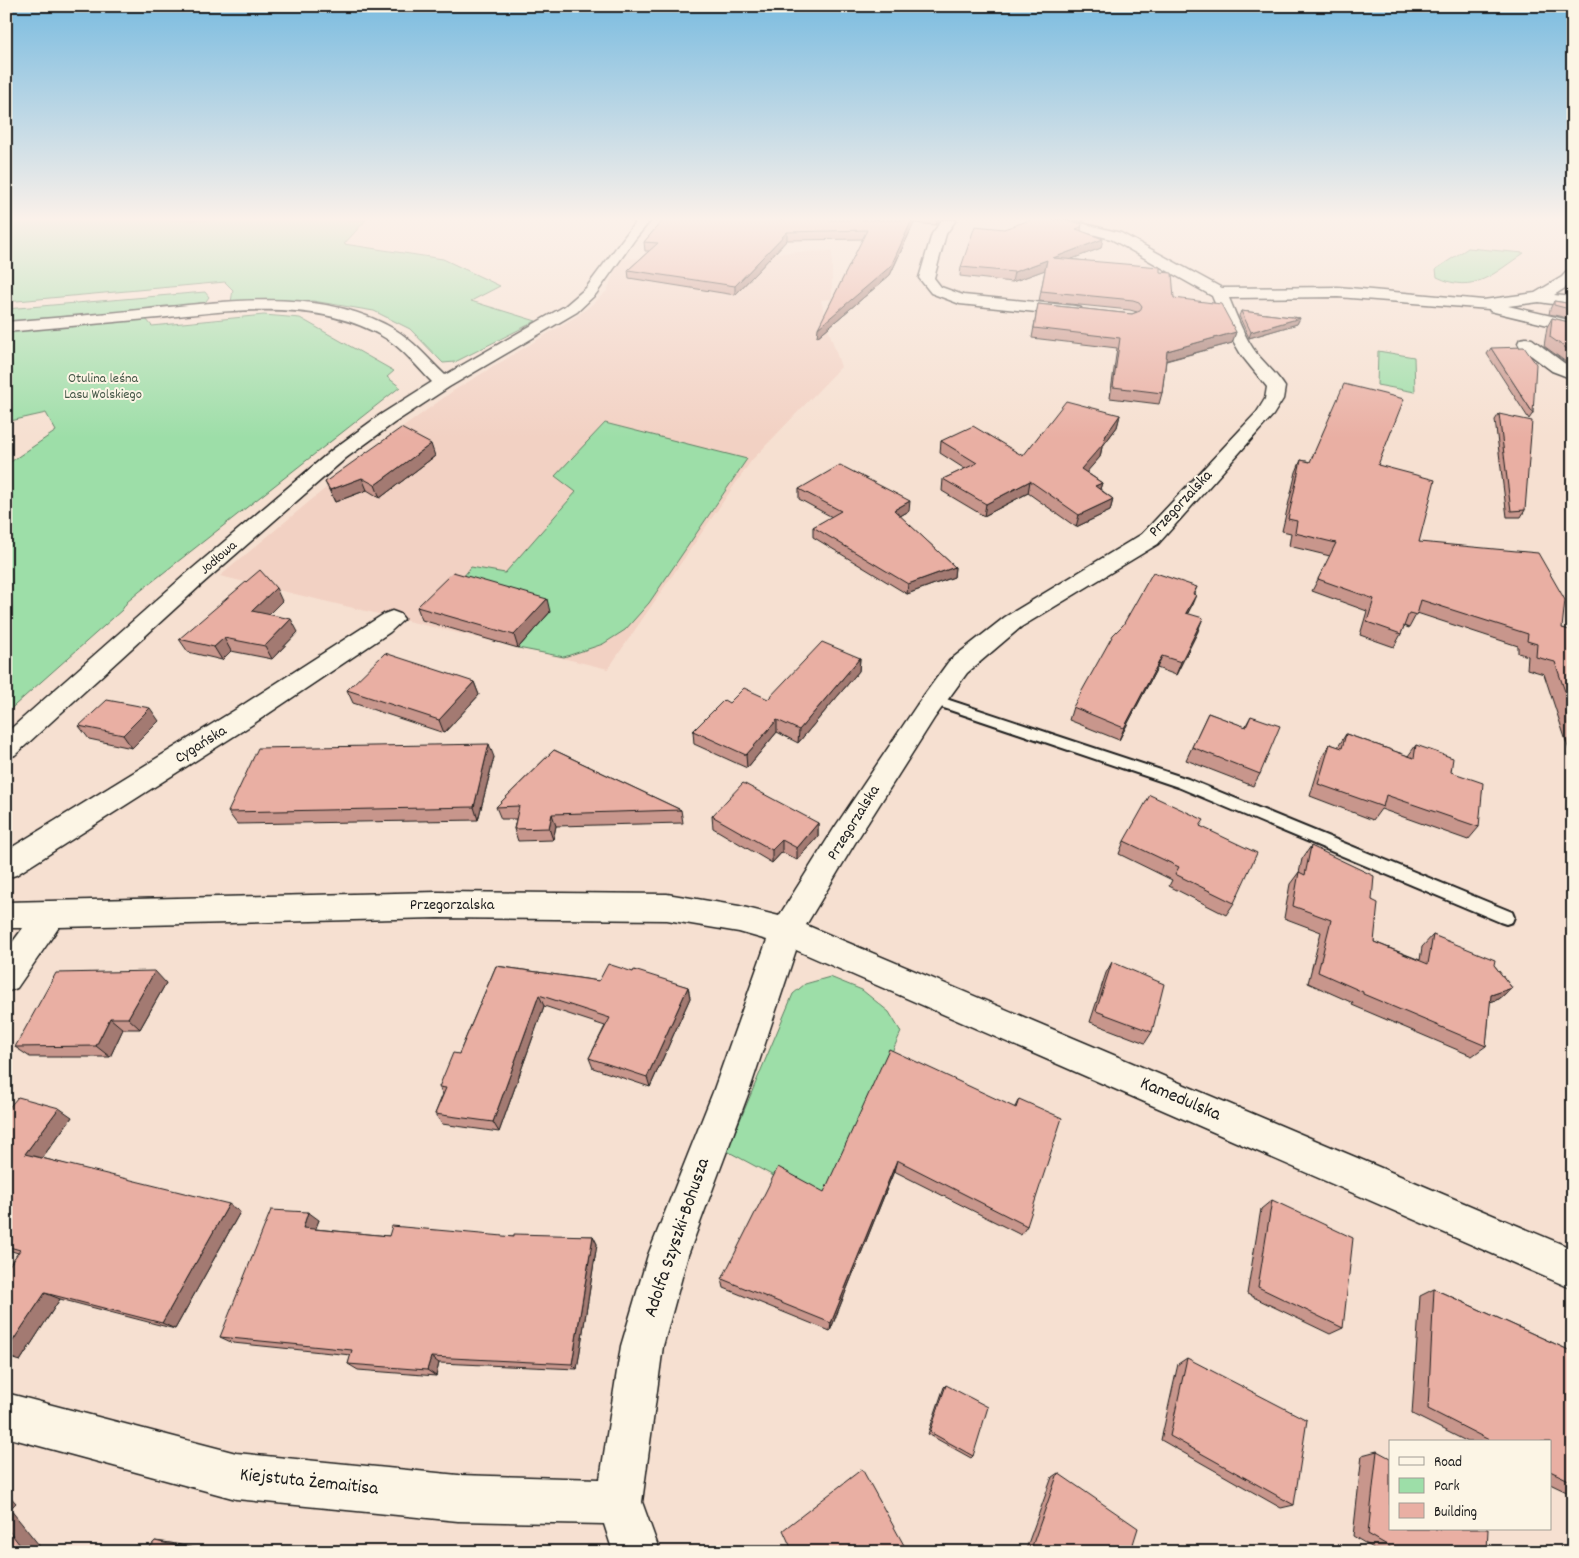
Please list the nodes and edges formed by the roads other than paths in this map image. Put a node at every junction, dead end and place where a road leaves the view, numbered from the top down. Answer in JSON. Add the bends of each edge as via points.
{"nodes":[{"id":1,"x":589,"y":293,"type":"edge"},
{"id":2,"x":943,"y":293,"type":"edge"},
{"id":3,"x":1219,"y":293,"type":"joint"},
{"id":4,"x":1254,"y":293,"type":"edge"},
{"id":5,"x":1346,"y":293,"type":"edge"},
{"id":6,"x":1546,"y":293,"type":"edge"},
{"id":7,"x":1539,"y":297,"type":"junction"},
{"id":8,"x":1573,"y":302,"type":"edge"},
{"id":9,"x":1483,"y":305,"type":"junction"},
{"id":10,"x":1092,"y":313,"type":"edge"},
{"id":11,"x":1573,"y":326,"type":"edge"},
{"id":12,"x":6,"y":327,"type":"edge"},
{"id":13,"x":1526,"y":343,"type":"dead end"},
{"id":14,"x":1573,"y":374,"type":"edge"},
{"id":15,"x":443,"y":383,"type":"junction"},
{"id":16,"x":392,"y":619,"type":"dead end"},
{"id":17,"x":934,"y":700,"type":"junction"},
{"id":18,"x":6,"y":748,"type":"edge"},
{"id":19,"x":6,"y":866,"type":"edge"},
{"id":20,"x":50,"y":914,"type":"junction"},
{"id":21,"x":6,"y":915,"type":"edge"},
{"id":22,"x":1506,"y":917,"type":"dead end"},
{"id":23,"x":786,"y":931,"type":"junction"},
{"id":24,"x":6,"y":978,"type":"edge"},
{"id":25,"x":1573,"y":1269,"type":"edge"},
{"id":26,"x":6,"y":1415,"type":"edge"},
{"id":27,"x":619,"y":1502,"type":"junction"},
{"id":28,"x":637,"y":1552,"type":"edge"}],
"edges":[{"from":1,"to":15,"type":"street","name":"Jodłowa","via":[[578,304]]},
{"from":2,"to":10,"type":"street","via":[[960,299]]},
{"from":3,"to":4,"type":"street"},
{"from":3,"to":17,"type":"street","name":"Przegorzalska","via":[[1250,356],[1276,387],[1274,399],[1264,416],[1150,539],[1013,622],[958,667]]},
{"from":5,"to":9,"type":"street"},
{"from":6,"to":7,"type":"street"},
{"from":7,"to":8,"type":"street"},
{"from":7,"to":9,"type":"street"},
{"from":9,"to":11,"type":"street"},
{"from":12,"to":15,"type":"street","via":[[200,308],[298,308],[341,315],[387,332],[412,350]]},
{"from":13,"to":14,"type":"street"},
{"from":15,"to":18,"type":"street","name":"Jodłowa","via":[[339,454]]},
{"from":16,"to":19,"type":"street","name":"Cygańska","via":[[244,717]]},
{"from":17,"to":22,"type":"lane","via":[[1183,783]]},
{"from":17,"to":23,"type":"street","name":"Przegorzalska"},
{"from":20,"to":21,"type":"street","name":"Przegorzalska"},
{"from":20,"to":23,"type":"street","name":"Przegorzalska","via":[[438,905],[667,907]]},
{"from":20,"to":24,"type":"street"},
{"from":23,"to":25,"type":"street","name":"Kamedulska"},
{"from":23,"to":27,"type":"street","name":"Adolfa Szyszki-Bohusza","via":[[731,1092],[668,1255],[642,1346]]},
{"from":26,"to":27,"type":"street","name":"Kiejstuta Żemaitisa","via":[[236,1476],[458,1498]]},
{"from":27,"to":28,"type":"street","name":"Adolfa Szyszki-Bohusza"}]}
